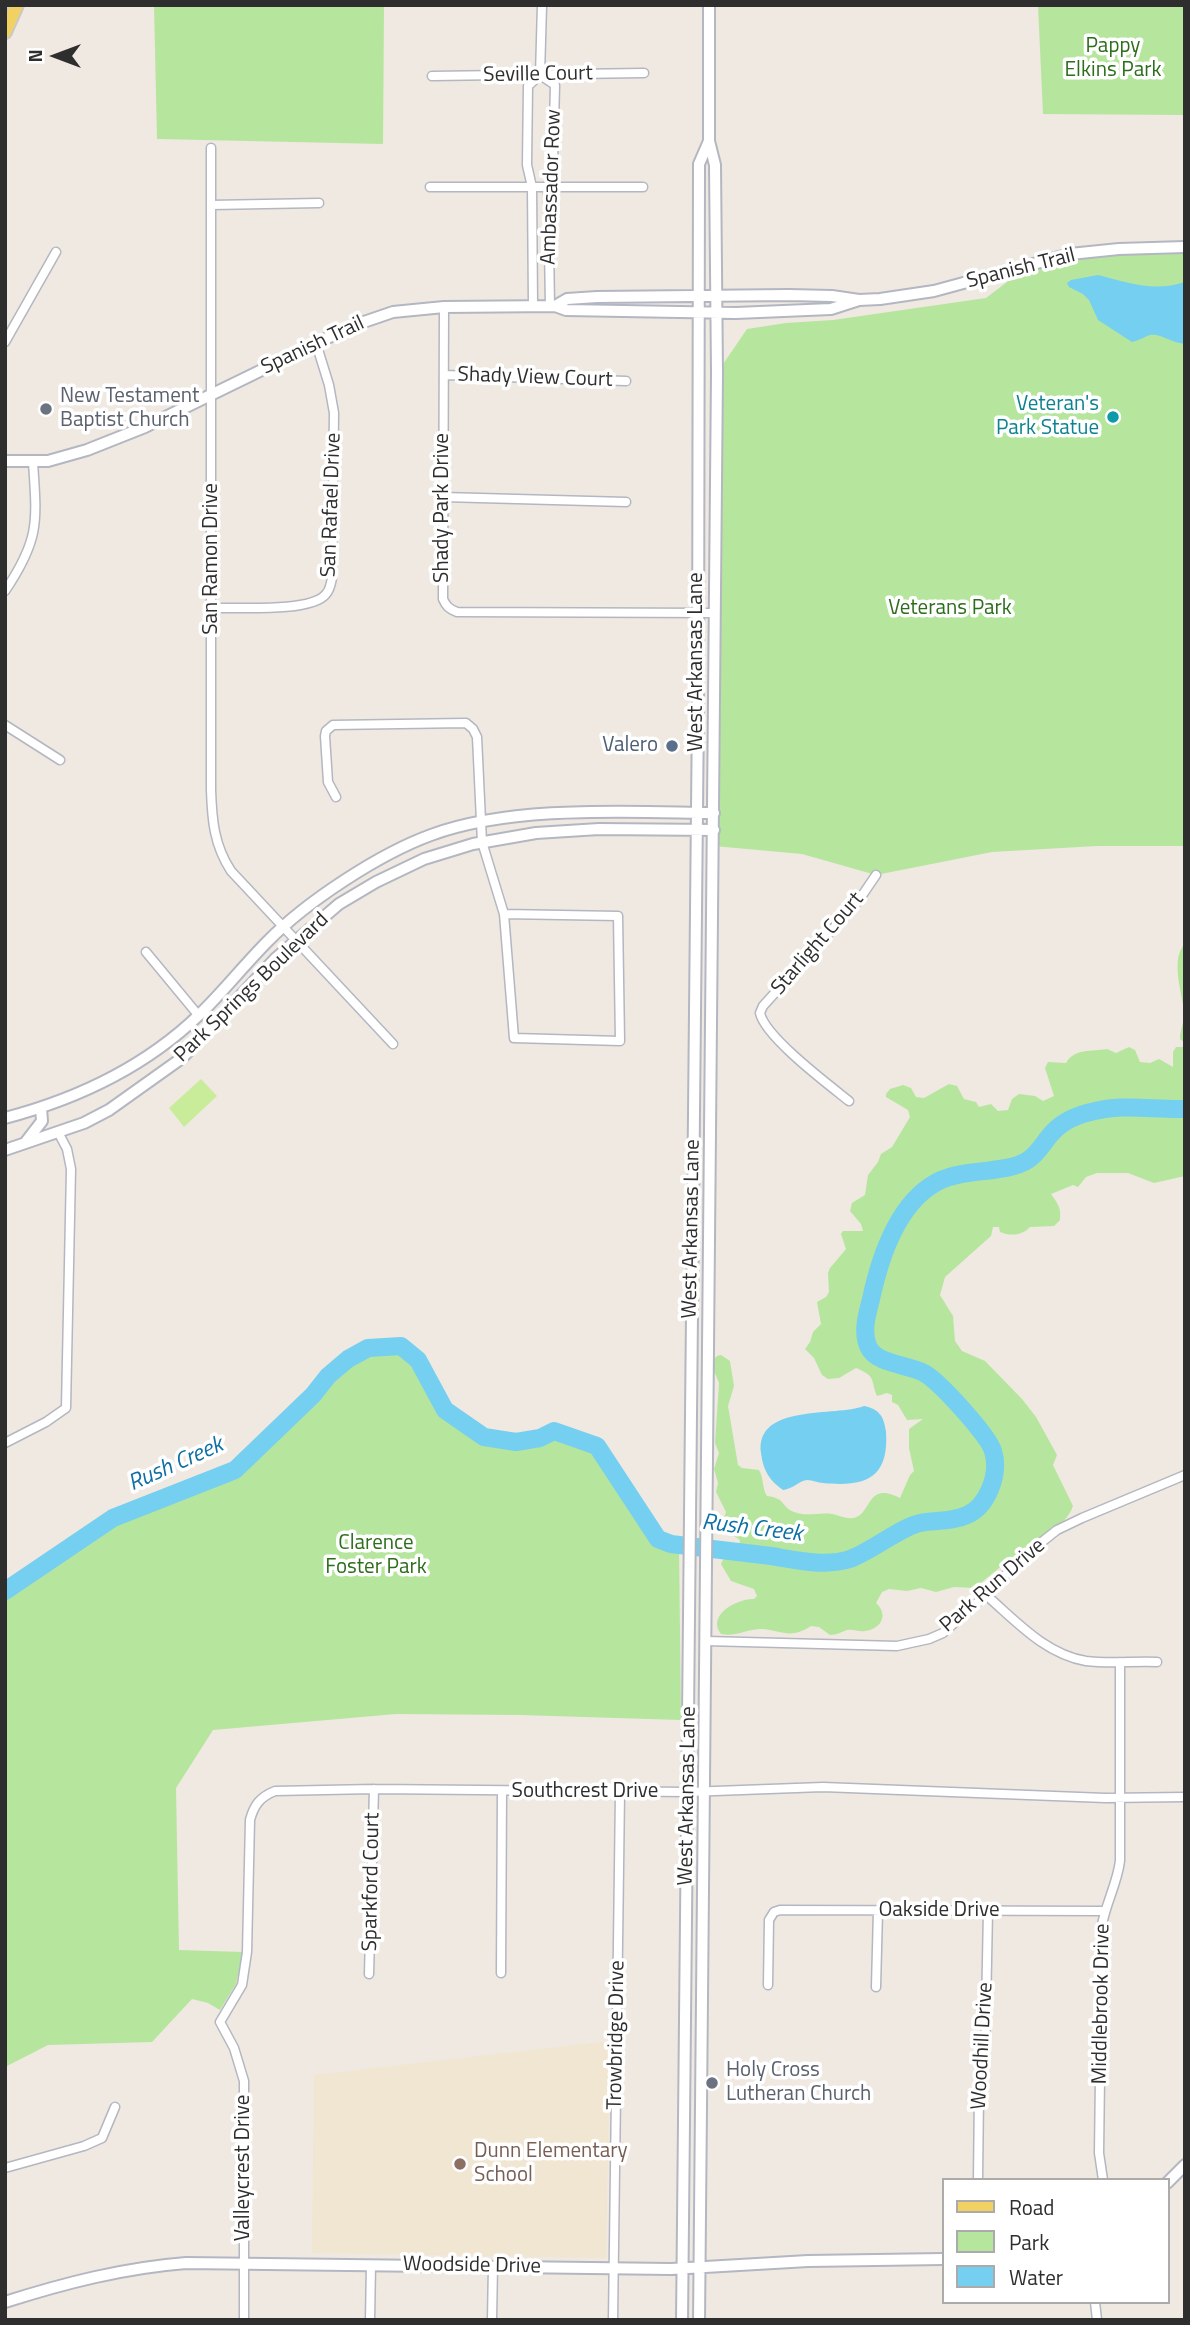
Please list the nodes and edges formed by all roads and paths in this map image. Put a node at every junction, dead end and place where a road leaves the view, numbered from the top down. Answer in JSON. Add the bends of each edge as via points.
{"nodes":[{"id":1,"x":17,"y":5,"type":"edge"},
{"id":2,"x":542,"y":5,"type":"edge"},
{"id":3,"x":709,"y":5,"type":"edge"},
{"id":4,"x":5,"y":32,"type":"edge"},
{"id":5,"x":644,"y":73,"type":"dead end"},
{"id":6,"x":540,"y":75,"type":"junction"},
{"id":7,"x":432,"y":76,"type":"dead end"},
{"id":8,"x":709,"y":141,"type":"junction"},
{"id":9,"x":211,"y":148,"type":"dead end"},
{"id":10,"x":430,"y":187,"type":"dead end"},
{"id":11,"x":532,"y":187,"type":"junction"},
{"id":12,"x":548,"y":187,"type":"junction"},
{"id":13,"x":643,"y":187,"type":"dead end"},
{"id":14,"x":319,"y":203,"type":"dead end"},
{"id":15,"x":211,"y":205,"type":"junction"},
{"id":16,"x":1185,"y":247,"type":"edge"},
{"id":17,"x":56,"y":252,"type":"dead end"},
{"id":18,"x":698,"y":296,"type":"junction"},
{"id":19,"x":717,"y":296,"type":"junction"},
{"id":20,"x":859,"y":300,"type":"junction"},
{"id":21,"x":533,"y":306,"type":"junction"},
{"id":22,"x":552,"y":306,"type":"junction"},
{"id":23,"x":444,"y":307,"type":"junction"},
{"id":24,"x":698,"y":313,"type":"junction"},
{"id":25,"x":717,"y":313,"type":"junction"},
{"id":26,"x":5,"y":342,"type":"edge"},
{"id":27,"x":316,"y":343,"type":"junction"},
{"id":28,"x":444,"y":375,"type":"junction"},
{"id":29,"x":626,"y":382,"type":"dead end"},
{"id":30,"x":212,"y":393,"type":"junction"},
{"id":31,"x":5,"y":461,"type":"edge"},
{"id":32,"x":33,"y":462,"type":"junction"},
{"id":33,"x":443,"y":497,"type":"junction"},
{"id":34,"x":626,"y":502,"type":"dead end"},
{"id":35,"x":5,"y":591,"type":"edge"},
{"id":36,"x":212,"y":607,"type":"junction"},
{"id":37,"x":698,"y":613,"type":"junction"},
{"id":38,"x":714,"y":613,"type":"junction"},
{"id":39,"x":5,"y":725,"type":"edge"},
{"id":40,"x":60,"y":760,"type":"dead end"},
{"id":41,"x":336,"y":797,"type":"dead end"},
{"id":42,"x":695,"y":813,"type":"junction"},
{"id":43,"x":714,"y":813,"type":"junction"},
{"id":44,"x":481,"y":823,"type":"junction"},
{"id":45,"x":695,"y":829,"type":"junction"},
{"id":46,"x":714,"y":830,"type":"junction"},
{"id":47,"x":482,"y":842,"type":"junction"},
{"id":48,"x":876,"y":875,"type":"dead end"},
{"id":49,"x":504,"y":914,"type":"junction"},
{"id":50,"x":283,"y":927,"type":"junction"},
{"id":51,"x":296,"y":941,"type":"junction"},
{"id":52,"x":146,"y":952,"type":"dead end"},
{"id":53,"x":199,"y":1016,"type":"junction"},
{"id":54,"x":393,"y":1044,"type":"dead end"},
{"id":55,"x":849,"y":1101,"type":"dead end"},
{"id":56,"x":41,"y":1108,"type":"junction"},
{"id":57,"x":5,"y":1118,"type":"edge"},
{"id":58,"x":58,"y":1132,"type":"junction"},
{"id":59,"x":23,"y":1145,"type":"junction"},
{"id":60,"x":5,"y":1150,"type":"edge"},
{"id":61,"x":5,"y":1443,"type":"edge"},
{"id":62,"x":1185,"y":1475,"type":"edge"},
{"id":63,"x":986,"y":1595,"type":"junction"},
{"id":64,"x":706,"y":1641,"type":"junction"},
{"id":65,"x":1120,"y":1662,"type":"junction"},
{"id":66,"x":1157,"y":1662,"type":"dead end"},
{"id":67,"x":374,"y":1789,"type":"junction"},
{"id":68,"x":502,"y":1791,"type":"junction"},
{"id":69,"x":704,"y":1791,"type":"junction"},
{"id":70,"x":620,"y":1792,"type":"junction"},
{"id":71,"x":688,"y":1792,"type":"junction"},
{"id":72,"x":1120,"y":1797,"type":"junction"},
{"id":73,"x":1185,"y":1797,"type":"edge"},
{"id":74,"x":877,"y":1911,"type":"junction"},
{"id":75,"x":1104,"y":1911,"type":"junction"},
{"id":76,"x":988,"y":1912,"type":"junction"},
{"id":77,"x":501,"y":1973,"type":"dead end"},
{"id":78,"x":369,"y":1974,"type":"dead end"},
{"id":79,"x":768,"y":1985,"type":"dead end"},
{"id":80,"x":876,"y":1987,"type":"dead end"},
{"id":81,"x":220,"y":2022,"type":"joint"},
{"id":82,"x":115,"y":2107,"type":"dead end"},
{"id":83,"x":1185,"y":2165,"type":"edge"},
{"id":84,"x":5,"y":2168,"type":"edge"},
{"id":85,"x":978,"y":2178,"type":"edge"},
{"id":86,"x":1103,"y":2178,"type":"edge"},
{"id":87,"x":1169,"y":2181,"type":"edge"},
{"id":88,"x":942,"y":2259,"type":"edge"},
{"id":89,"x":244,"y":2263,"type":"junction"},
{"id":90,"x":371,"y":2265,"type":"junction"},
{"id":91,"x":493,"y":2266,"type":"junction"},
{"id":92,"x":699,"y":2267,"type":"junction"},
{"id":93,"x":614,"y":2268,"type":"junction"},
{"id":94,"x":683,"y":2268,"type":"junction"},
{"id":95,"x":5,"y":2302,"type":"edge"},
{"id":96,"x":244,"y":2320,"type":"edge"},
{"id":97,"x":370,"y":2320,"type":"edge"},
{"id":98,"x":492,"y":2320,"type":"edge"},
{"id":99,"x":613,"y":2320,"type":"edge"},
{"id":100,"x":682,"y":2320,"type":"edge"},
{"id":101,"x":699,"y":2320,"type":"edge"}],
"edges":[{"from":1,"to":4,"type":"main road"},
{"from":2,"to":6,"type":"street","name":"Ambassador Row"},
{"from":3,"to":8,"type":"main road","name":"West Arkansas Lane"},
{"from":5,"to":6,"type":"street","name":"Seville Court"},
{"from":6,"to":7,"type":"street","name":"Seville Court"},
{"from":6,"to":11,"type":"street","name":"Ambassador Row","via":[[528,86],[527,165]]},
{"from":6,"to":12,"type":"street","name":"Ambassador Row","via":[[555,85]]},
{"from":8,"to":18,"type":"main road","name":"West Arkansas Lane","via":[[699,164]]},
{"from":8,"to":19,"type":"main road","name":"West Arkansas Lane","via":[[715,164]]},
{"from":9,"to":15,"type":"street","name":"San Ramon Drive"},
{"from":10,"to":11,"type":"street"},
{"from":11,"to":12,"type":"street"},
{"from":11,"to":21,"type":"street","name":"Ambassador Row"},
{"from":12,"to":13,"type":"street"},
{"from":12,"to":22,"type":"street","name":"Ambassador Row"},
{"from":14,"to":15,"type":"street"},
{"from":15,"to":30,"type":"street","name":"San Ramon Drive"},
{"from":16,"to":20,"type":"main road","name":"Spanish Trail","via":[[1070,254],[934,291]]},
{"from":17,"to":26,"type":"street"},
{"from":18,"to":19,"type":"main road","name":"Spanish Trail"},
{"from":18,"to":22,"type":"main road","name":"Spanish Trail","via":[[567,299]]},
{"from":18,"to":24,"type":"main road","name":"West Arkansas Lane"},
{"from":19,"to":20,"type":"main road","name":"Spanish Trail"},
{"from":19,"to":25,"type":"main road","name":"West Arkansas Lane"},
{"from":20,"to":25,"type":"main road","name":"Spanish Trail","via":[[831,309]]},
{"from":21,"to":22,"type":"main road","name":"Spanish Trail"},
{"from":21,"to":23,"type":"main road","name":"Spanish Trail"},
{"from":22,"to":24,"type":"main road","name":"Spanish Trail"},
{"from":23,"to":27,"type":"main road","name":"Spanish Trail","via":[[393,312]]},
{"from":23,"to":28,"type":"street","name":"Shady Park Drive"},
{"from":24,"to":25,"type":"main road","name":"Spanish Trail"},
{"from":24,"to":37,"type":"main road","name":"West Arkansas Lane"},
{"from":25,"to":38,"type":"main road","name":"West Arkansas Lane"},
{"from":27,"to":30,"type":"main road","name":"Spanish Trail"},
{"from":27,"to":36,"type":"street","name":"San Rafael Drive","via":[[334,413],[332,578],[328,592],[297,606]]},
{"from":28,"to":29,"type":"street","name":"Shady View Court"},
{"from":28,"to":33,"type":"street","name":"Shady Park Drive"},
{"from":30,"to":32,"type":"main road","name":"Spanish Trail","via":[[87,450]]},
{"from":30,"to":36,"type":"street","name":"San Ramon Drive"},
{"from":31,"to":32,"type":"main road","name":"Spanish Trail"},
{"from":32,"to":35,"type":"street","via":[[34,535],[22,566]]},
{"from":33,"to":34,"type":"street"},
{"from":33,"to":37,"type":"street","name":"Shady Park Drive","via":[[443,598],[450,610]]},
{"from":36,"to":50,"type":"street","name":"San Ramon Drive","via":[[214,832],[231,871]]},
{"from":37,"to":38,"type":"street","name":"Shady Park Drive"},
{"from":37,"to":42,"type":"main road","name":"West Arkansas Lane"},
{"from":38,"to":43,"type":"main road","name":"West Arkansas Lane"},
{"from":39,"to":40,"type":"street"},
{"from":41,"to":44,"type":"street","via":[[328,782],[325,736],[333,725],[460,722],[474,729],[477,737]]},
{"from":42,"to":43,"type":"main road","name":"Park Springs Boulevard"},
{"from":42,"to":44,"type":"main road","name":"Park Springs Boulevard","via":[[529,816]]},
{"from":42,"to":45,"type":"main road","name":"West Arkansas Lane"},
{"from":43,"to":46,"type":"main road","name":"West Arkansas Lane"},
{"from":44,"to":47,"type":"street"},
{"from":44,"to":50,"type":"main road","name":"Park Springs Boulevard","via":[[409,845],[313,902]]},
{"from":45,"to":46,"type":"main road","name":"Park Springs Boulevard"},
{"from":45,"to":47,"type":"main road","name":"Park Springs Boulevard","via":[[599,829]]},
{"from":45,"to":71,"type":"main road","name":"West Arkansas Lane"},
{"from":46,"to":64,"type":"main road","name":"West Arkansas Lane"},
{"from":47,"to":49,"type":"street"},
{"from":47,"to":51,"type":"main road","name":"Park Springs Boulevard","via":[[424,859],[376,882],[339,904]]},
{"from":48,"to":55,"type":"street","name":"Starlight Court","via":[[760,1013],[803,1063]]},
{"from":49,"to":49,"type":"street","via":[[618,916],[620,1041],[514,1038]]},
{"from":50,"to":51,"type":"street","name":"San Ramon Drive"},
{"from":50,"to":53,"type":"main road","name":"Park Springs Boulevard"},
{"from":51,"to":54,"type":"street","name":"San Ramon Drive"},
{"from":51,"to":58,"type":"main road","name":"Park Springs Boulevard","via":[[182,1058],[109,1110]]},
{"from":52,"to":53,"type":"street"},
{"from":53,"to":56,"type":"main road","name":"Park Springs Boulevard","via":[[127,1069]]},
{"from":56,"to":57,"type":"main road","name":"Park Springs Boulevard"},
{"from":56,"to":59,"type":"main road","via":[[42,1121]]},
{"from":58,"to":59,"type":"main road","name":"Park Springs Boulevard"},
{"from":58,"to":61,"type":"street","via":[[71,1169],[66,1408]]},
{"from":59,"to":60,"type":"main road","name":"Park Springs Boulevard"},
{"from":62,"to":63,"type":"street","name":"Park Run Drive","via":[[1057,1530]]},
{"from":63,"to":64,"type":"street","name":"Park Run Drive","via":[[943,1633],[910,1644]]},
{"from":63,"to":65,"type":"street","via":[[1054,1650],[1086,1661]]},
{"from":64,"to":69,"type":"main road","name":"West Arkansas Lane"},
{"from":65,"to":66,"type":"street"},
{"from":65,"to":72,"type":"street","name":"Middlebrook Drive"},
{"from":67,"to":68,"type":"street","name":"Southcrest Drive"},
{"from":67,"to":78,"type":"street","name":"Sparkford Court"},
{"from":67,"to":81,"type":"street","name":"Southcrest Drive","via":[[275,1791],[253,1809],[242,1985]]},
{"from":68,"to":70,"type":"street","name":"Southcrest Drive"},
{"from":68,"to":77,"type":"street"},
{"from":69,"to":71,"type":"street","name":"Southcrest Drive"},
{"from":69,"to":72,"type":"street","name":"Southcrest Drive","via":[[823,1787]]},
{"from":69,"to":92,"type":"main road","name":"West Arkansas Lane"},
{"from":70,"to":71,"type":"street","name":"Southcrest Drive"},
{"from":70,"to":93,"type":"street","name":"Trowbridge Drive"},
{"from":71,"to":94,"type":"main road","name":"West Arkansas Lane"},
{"from":72,"to":73,"type":"street","name":"Southcrest Drive"},
{"from":72,"to":75,"type":"street","name":"Middlebrook Drive","via":[[1119,1870]]},
{"from":74,"to":76,"type":"street","name":"Oakside Drive"},
{"from":74,"to":79,"type":"street","name":"Oakside Drive","via":[[774,1912],[769,1920]]},
{"from":74,"to":80,"type":"street"},
{"from":75,"to":76,"type":"street","name":"Oakside Drive"},
{"from":75,"to":86,"type":"street","name":"Middlebrook Drive","via":[[1099,2153]]},
{"from":76,"to":85,"type":"street","name":"Woodhill Drive"},
{"from":81,"to":89,"type":"street","name":"Valleycrest Drive","via":[[244,2081]]},
{"from":82,"to":84,"type":"street","via":[[102,2138]]},
{"from":83,"to":87,"type":"main road"},
{"from":88,"to":92,"type":"main road","name":"Woodside Drive"},
{"from":89,"to":90,"type":"main road","name":"Woodside Drive"},
{"from":89,"to":95,"type":"main road","name":"Woodside Drive","via":[[155,2265],[79,2279]]},
{"from":89,"to":96,"type":"street","name":"Valleycrest Drive"},
{"from":90,"to":91,"type":"main road","name":"Woodside Drive"},
{"from":90,"to":97,"type":"street"},
{"from":91,"to":93,"type":"main road","name":"Woodside Drive"},
{"from":91,"to":98,"type":"street"},
{"from":92,"to":94,"type":"main road","name":"Woodside Drive"},
{"from":92,"to":101,"type":"main road","name":"West Arkansas Lane"},
{"from":93,"to":94,"type":"main road","name":"Woodside Drive"},
{"from":93,"to":99,"type":"street","name":"Trowbridge Drive"},
{"from":94,"to":100,"type":"main road","name":"West Arkansas Lane"}]}
